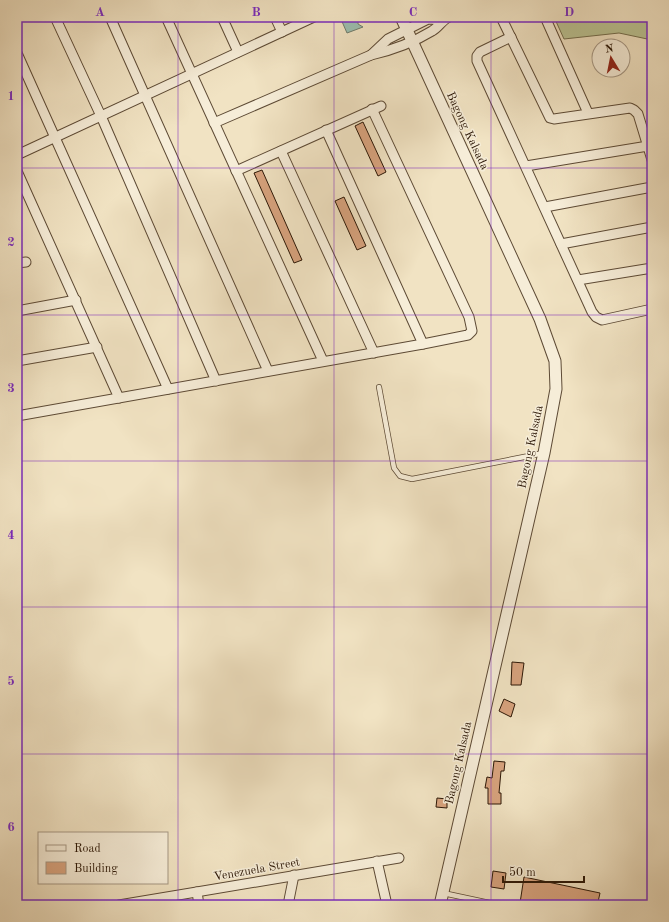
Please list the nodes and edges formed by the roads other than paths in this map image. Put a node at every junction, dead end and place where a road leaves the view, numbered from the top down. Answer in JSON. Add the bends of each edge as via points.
{"nodes":[{"id":1,"x":55,"y":17,"type":"edge"},
{"id":2,"x":110,"y":17,"type":"edge"},
{"id":3,"x":166,"y":17,"type":"edge"},
{"id":4,"x":222,"y":17,"type":"edge"},
{"id":5,"x":275,"y":17,"type":"edge"},
{"id":6,"x":314,"y":17,"type":"edge"},
{"id":7,"x":401,"y":17,"type":"edge"},
{"id":8,"x":501,"y":17,"type":"edge"},
{"id":9,"x":545,"y":17,"type":"edge"},
{"id":10,"x":446,"y":18,"type":"edge"},
{"id":11,"x":407,"y":30,"type":"junction"},
{"id":12,"x":282,"y":32,"type":"junction"},
{"id":13,"x":511,"y":37,"type":"junction"},
{"id":14,"x":412,"y":41,"type":"junction"},
{"id":15,"x":238,"y":52,"type":"junction"},
{"id":16,"x":17,"y":53,"type":"edge"},
{"id":17,"x":372,"y":54,"type":"junction"},
{"id":18,"x":192,"y":74,"type":"junction"},
{"id":19,"x":145,"y":96,"type":"junction"},
{"id":20,"x":588,"y":114,"type":"junction"},
{"id":21,"x":101,"y":116,"type":"junction"},
{"id":22,"x":214,"y":123,"type":"junction"},
{"id":23,"x":326,"y":130,"type":"junction"},
{"id":24,"x":56,"y":137,"type":"junction"},
{"id":25,"x":648,"y":146,"type":"junction"},
{"id":26,"x":281,"y":151,"type":"junction"},
{"id":27,"x":17,"y":155,"type":"edge"},
{"id":28,"x":652,"y":160,"type":"edge"},
{"id":29,"x":526,"y":166,"type":"junction"},
{"id":30,"x":17,"y":170,"type":"edge"},
{"id":31,"x":236,"y":171,"type":"junction"},
{"id":32,"x":652,"y":187,"type":"edge"},
{"id":33,"x":545,"y":208,"type":"junction"},
{"id":34,"x":652,"y":227,"type":"edge"},
{"id":35,"x":561,"y":244,"type":"junction"},
{"id":36,"x":652,"y":268,"type":"edge"},
{"id":37,"x":578,"y":280,"type":"junction"},
{"id":38,"x":76,"y":300,"type":"junction"},
{"id":39,"x":652,"y":309,"type":"edge"},
{"id":40,"x":17,"y":311,"type":"edge"},
{"id":41,"x":422,"y":344,"type":"junction"},
{"id":42,"x":97,"y":347,"type":"junction"},
{"id":43,"x":374,"y":353,"type":"junction"},
{"id":44,"x":17,"y":361,"type":"edge"},
{"id":45,"x":323,"y":361,"type":"junction"},
{"id":46,"x":268,"y":371,"type":"junction"},
{"id":47,"x":216,"y":381,"type":"junction"},
{"id":48,"x":379,"y":387,"type":"dead end"},
{"id":49,"x":168,"y":389,"type":"junction"},
{"id":50,"x":119,"y":398,"type":"junction"},
{"id":51,"x":17,"y":416,"type":"edge"},
{"id":52,"x":544,"y":453,"type":"junction"},
{"id":53,"x":399,"y":858,"type":"dead end"},
{"id":54,"x":377,"y":861,"type":"junction"},
{"id":55,"x":294,"y":876,"type":"junction"},
{"id":56,"x":197,"y":892,"type":"junction"},
{"id":57,"x":443,"y":892,"type":"junction"},
{"id":58,"x":154,"y":902,"type":"edge"},
{"id":59,"x":119,"y":905,"type":"edge"},
{"id":60,"x":199,"y":905,"type":"edge"},
{"id":61,"x":288,"y":905,"type":"edge"},
{"id":62,"x":387,"y":905,"type":"edge"},
{"id":63,"x":440,"y":905,"type":"edge"},
{"id":64,"x":499,"y":905,"type":"edge"}],
"edges":[{"from":1,"to":21,"type":"street"},
{"from":2,"to":19,"type":"street"},
{"from":3,"to":18,"type":"street"},
{"from":4,"to":15,"type":"street"},
{"from":5,"to":12,"type":"street"},
{"from":6,"to":12,"type":"street"},
{"from":7,"to":11,"type":"street","name":"Bagong Kalsada"},
{"from":8,"to":13,"type":"street"},
{"from":9,"to":20,"type":"street"},
{"from":10,"to":11,"type":"street","via":[[428,19]]},
{"from":10,"to":14,"type":"street","via":[[434,30]]},
{"from":11,"to":14,"type":"street","name":"Bagong Kalsada"},
{"from":11,"to":17,"type":"street","via":[[388,39]]},
{"from":12,"to":15,"type":"street"},
{"from":13,"to":20,"type":"street","via":[[550,118]]},
{"from":13,"to":29,"type":"street","via":[[480,52],[477,61]]},
{"from":14,"to":17,"type":"street","via":[[392,50]]},
{"from":14,"to":52,"type":"street","name":"Bagong Kalsada","via":[[550,345],[556,389]]},
{"from":15,"to":18,"type":"street"},
{"from":16,"to":24,"type":"street"},
{"from":17,"to":22,"type":"street"},
{"from":18,"to":19,"type":"street"},
{"from":18,"to":22,"type":"street"},
{"from":19,"to":21,"type":"street"},
{"from":19,"to":46,"type":"street"},
{"from":20,"to":25,"type":"street","via":[[630,108],[634,110],[638,114]]},
{"from":21,"to":24,"type":"street"},
{"from":21,"to":47,"type":"street"},
{"from":22,"to":31,"type":"street"},
{"from":23,"to":26,"type":"street"},
{"from":23,"to":41,"type":"street"},
{"from":23,"to":41,"type":"street","via":[[377,108],[472,325],[472,331],[468,334]]},
{"from":24,"to":27,"type":"street"},
{"from":24,"to":49,"type":"street"},
{"from":25,"to":28,"type":"street"},
{"from":25,"to":29,"type":"street"},
{"from":26,"to":31,"type":"street"},
{"from":26,"to":43,"type":"street"},
{"from":29,"to":33,"type":"street"},
{"from":30,"to":38,"type":"street"},
{"from":31,"to":45,"type":"street"},
{"from":32,"to":33,"type":"street"},
{"from":33,"to":35,"type":"street"},
{"from":34,"to":35,"type":"street"},
{"from":35,"to":37,"type":"street"},
{"from":36,"to":37,"type":"street"},
{"from":37,"to":39,"type":"street","via":[[592,312],[602,320]]},
{"from":38,"to":40,"type":"street"},
{"from":38,"to":42,"type":"street"},
{"from":41,"to":43,"type":"street"},
{"from":42,"to":44,"type":"street"},
{"from":42,"to":50,"type":"street"},
{"from":43,"to":45,"type":"street"},
{"from":45,"to":46,"type":"street"},
{"from":46,"to":47,"type":"street"},
{"from":47,"to":49,"type":"street"},
{"from":48,"to":52,"type":"lane","via":[[394,468],[400,476],[412,479]]},
{"from":49,"to":50,"type":"street"},
{"from":50,"to":51,"type":"street"},
{"from":52,"to":57,"type":"street","name":"Bagong Kalsada"},
{"from":53,"to":54,"type":"street","name":"Venezuela Street"},
{"from":54,"to":55,"type":"street","name":"Venezuela Street"},
{"from":54,"to":62,"type":"street"},
{"from":55,"to":56,"type":"street","name":"Venezuela Street"},
{"from":55,"to":61,"type":"street"},
{"from":56,"to":58,"type":"street","name":"Venezuela Street"},
{"from":56,"to":60,"type":"street"},
{"from":57,"to":63,"type":"street","name":"Bagong Kalsada"},
{"from":57,"to":64,"type":"lane"},
{"from":58,"to":59,"type":"street","name":"Venezuela Street"}]}
